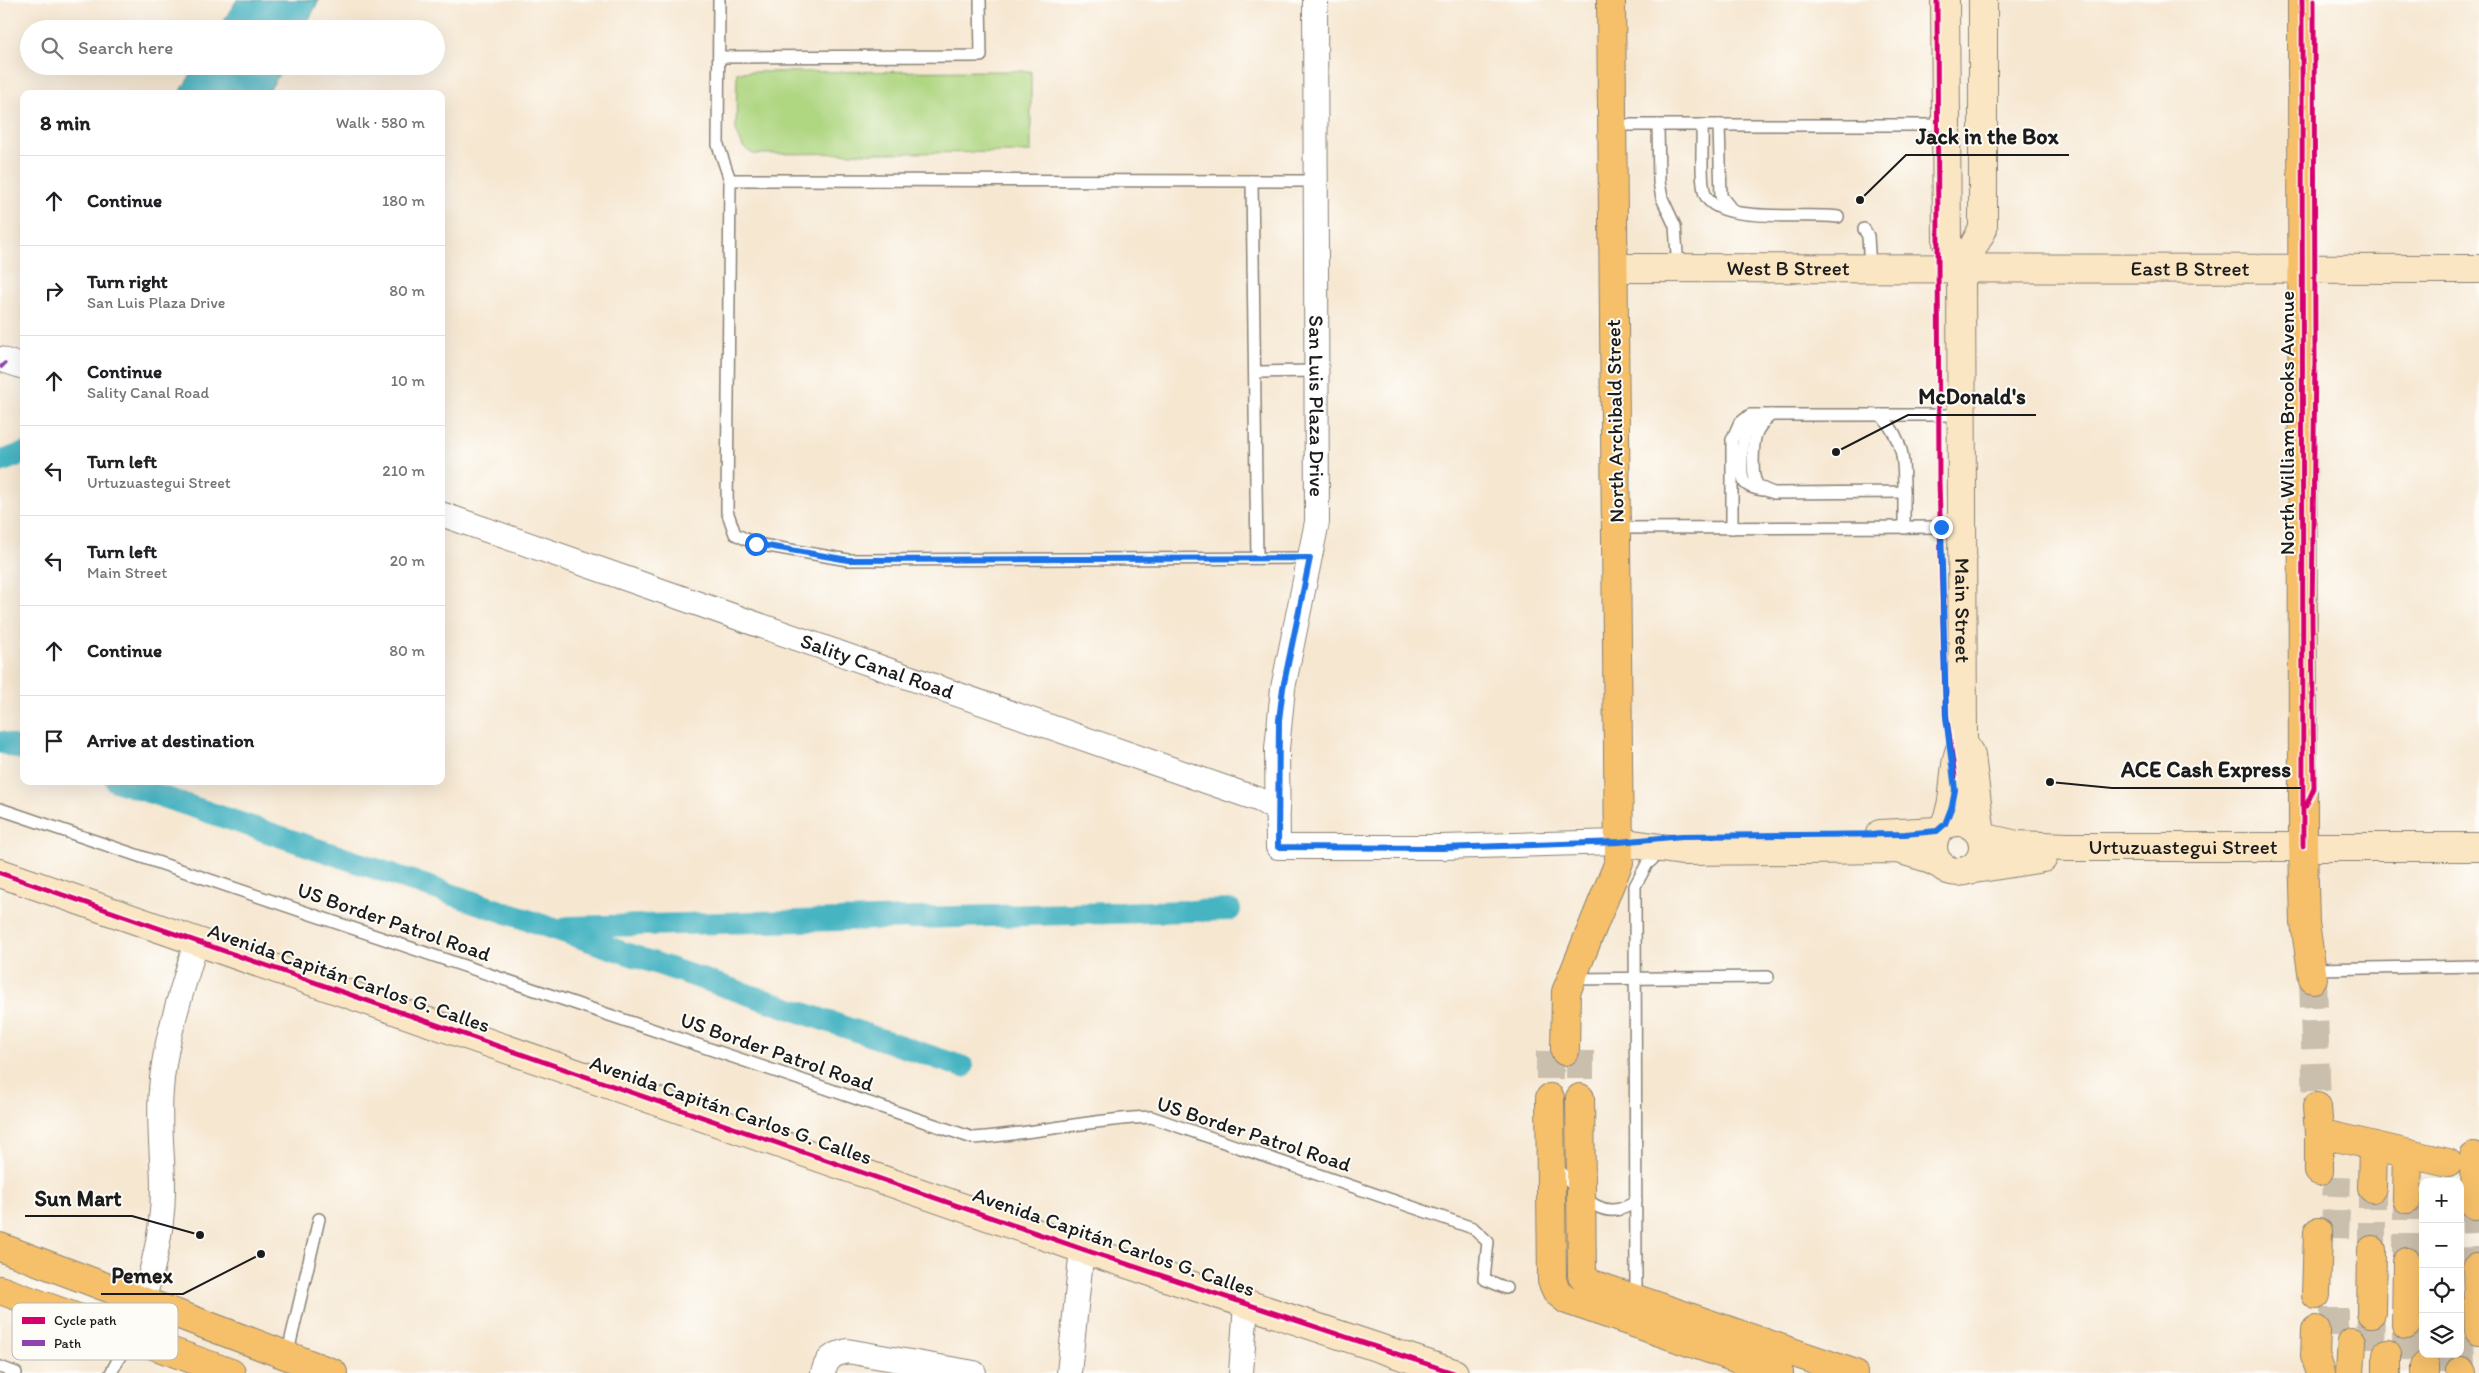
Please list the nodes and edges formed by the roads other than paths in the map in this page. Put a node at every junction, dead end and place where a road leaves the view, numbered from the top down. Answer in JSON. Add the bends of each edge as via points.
{"nodes":[{"id":1,"x":719,"y":0,"type":"edge"},
{"id":2,"x":980,"y":0,"type":"edge"},
{"id":3,"x":1315,"y":0,"type":"edge"},
{"id":4,"x":1611,"y":0,"type":"edge"},
{"id":5,"x":1945,"y":0,"type":"edge"},
{"id":6,"x":1982,"y":0,"type":"edge"},
{"id":7,"x":2302,"y":0,"type":"edge"},
{"id":8,"x":719,"y":57,"type":"junction"},
{"id":9,"x":1612,"y":125,"type":"junction"},
{"id":10,"x":1658,"y":125,"type":"junction"},
{"id":11,"x":1702,"y":125,"type":"junction"},
{"id":12,"x":1719,"y":125,"type":"junction"},
{"id":13,"x":1945,"y":125,"type":"junction"},
{"id":14,"x":730,"y":180,"type":"junction"},
{"id":15,"x":1252,"y":181,"type":"junction"},
{"id":16,"x":1315,"y":181,"type":"junction"},
{"id":17,"x":1735,"y":213,"type":"junction"},
{"id":18,"x":1838,"y":216,"type":"dead end"},
{"id":19,"x":1864,"y":230,"type":"dead end"},
{"id":20,"x":1614,"y":268,"type":"junction"},
{"id":21,"x":1678,"y":268,"type":"junction"},
{"id":22,"x":1870,"y":268,"type":"junction"},
{"id":23,"x":1961,"y":269,"type":"junction"},
{"id":24,"x":2303,"y":269,"type":"junction"},
{"id":25,"x":2479,"y":270,"type":"edge"},
{"id":26,"x":0,"y":359,"type":"edge"},
{"id":27,"x":20,"y":366,"type":"edge"},
{"id":28,"x":1318,"y":371,"type":"junction"},
{"id":29,"x":1255,"y":372,"type":"junction"},
{"id":30,"x":1961,"y":414,"type":"junction"},
{"id":31,"x":1766,"y":415,"type":"junction"},
{"id":32,"x":1881,"y":415,"type":"junction"},
{"id":33,"x":1904,"y":492,"type":"junction"},
{"id":34,"x":445,"y":515,"type":"edge"},
{"id":35,"x":1962,"y":527,"type":"junction"},
{"id":36,"x":1616,"y":528,"type":"junction"},
{"id":37,"x":1732,"y":528,"type":"junction"},
{"id":38,"x":1904,"y":528,"type":"junction"},
{"id":39,"x":1257,"y":558,"type":"junction"},
{"id":40,"x":1310,"y":558,"type":"junction"},
{"id":41,"x":1963,"y":742,"type":"junction"},
{"id":42,"x":0,"y":809,"type":"edge"},
{"id":43,"x":1278,"y":810,"type":"junction"},
{"id":44,"x":1941,"y":828,"type":"junction"},
{"id":45,"x":1982,"y":836,"type":"junction"},
{"id":46,"x":2303,"y":846,"type":"junction"},
{"id":47,"x":2479,"y":847,"type":"edge"},
{"id":48,"x":2067,"y":848,"type":"junction"},
{"id":49,"x":1667,"y":849,"type":"junction"},
{"id":50,"x":1618,"y":855,"type":"junction"},
{"id":51,"x":1939,"y":864,"type":"junction"},
{"id":52,"x":1968,"y":870,"type":"junction"},
{"id":53,"x":0,"y":873,"type":"edge"},
{"id":54,"x":196,"y":942,"type":"junction"},
{"id":55,"x":2479,"y":966,"type":"edge"},
{"id":56,"x":2313,"y":974,"type":"joint"},
{"id":57,"x":1768,"y":977,"type":"dead end"},
{"id":58,"x":1572,"y":979,"type":"junction"},
{"id":59,"x":1635,"y":979,"type":"junction"},
{"id":60,"x":1565,"y":1051,"type":"tunnel mouth"},
{"id":61,"x":1565,"y":1098,"type":"tunnel mouth"},
{"id":62,"x":2396,"y":1163,"type":"edge"},
{"id":63,"x":1566,"y":1177,"type":"junction"},
{"id":64,"x":1636,"y":1201,"type":"junction"},
{"id":65,"x":2475,"y":1205,"type":"dead end"},
{"id":66,"x":319,"y":1219,"type":"dead end"},
{"id":67,"x":0,"y":1247,"type":"edge"},
{"id":68,"x":2362,"y":1247,"type":"junction"},
{"id":69,"x":1082,"y":1249,"type":"junction"},
{"id":70,"x":2477,"y":1268,"type":"dead end"},
{"id":71,"x":1506,"y":1288,"type":"dead end"},
{"id":72,"x":0,"y":1290,"type":"edge"},
{"id":73,"x":143,"y":1302,"type":"joint"},
{"id":74,"x":36,"y":1303,"type":"edge"},
{"id":75,"x":1246,"y":1304,"type":"junction"},
{"id":76,"x":2361,"y":1310,"type":"junction"},
{"id":77,"x":1636,"y":1311,"type":"junction"},
{"id":78,"x":178,"y":1315,"type":"edge"},
{"id":79,"x":2479,"y":1331,"type":"edge"},
{"id":80,"x":178,"y":1354,"type":"edge"},
{"id":81,"x":287,"y":1356,"type":"junction"},
{"id":82,"x":118,"y":1360,"type":"edge"},
{"id":83,"x":2399,"y":1361,"type":"edge"},
{"id":84,"x":0,"y":1367,"type":"edge"},
{"id":85,"x":2325,"y":1369,"type":"edge"},
{"id":86,"x":16,"y":1373,"type":"edge"},
{"id":87,"x":111,"y":1373,"type":"edge"},
{"id":88,"x":231,"y":1373,"type":"edge"},
{"id":89,"x":334,"y":1373,"type":"edge"},
{"id":90,"x":823,"y":1373,"type":"edge"},
{"id":91,"x":974,"y":1373,"type":"edge"},
{"id":92,"x":1069,"y":1373,"type":"edge"},
{"id":93,"x":1241,"y":1373,"type":"edge"},
{"id":94,"x":1454,"y":1373,"type":"edge"},
{"id":95,"x":1779,"y":1373,"type":"edge"},
{"id":96,"x":1817,"y":1373,"type":"edge"},
{"id":97,"x":1853,"y":1373,"type":"edge"},
{"id":98,"x":2350,"y":1373,"type":"edge"}],
"edges":[{"from":1,"to":8,"type":"lane"},
{"from":2,"to":8,"type":"lane","via":[[981,56]]},
{"from":3,"to":16,"type":"street","name":"San Luis Plaza Drive"},
{"from":4,"to":9,"type":"main road","name":"North Archibald Street"},
{"from":5,"to":13,"type":"main road","name":"Main Street"},
{"from":6,"to":23,"type":"main road","name":"Main Street","via":[[1983,229]]},
{"from":7,"to":24,"type":"main road","name":"North William Brooks Avenue"},
{"from":8,"to":14,"type":"lane","via":[[718,145]]},
{"from":9,"to":10,"type":"lane"},
{"from":9,"to":20,"type":"main road","name":"North Archibald Street"},
{"from":10,"to":11,"type":"lane"},
{"from":10,"to":21,"type":"lane","via":[[1659,182],[1662,198],[1675,226]]},
{"from":11,"to":12,"type":"lane"},
{"from":11,"to":17,"type":"lane","via":[[1704,192],[1713,205]]},
{"from":12,"to":13,"type":"lane"},
{"from":12,"to":17,"type":"lane","via":[[1720,196]]},
{"from":13,"to":23,"type":"main road","name":"Main Street","via":[[1947,244]]},
{"from":14,"to":15,"type":"lane"},
{"from":14,"to":39,"type":"lane","via":[[726,510],[734,534],[756,544],[848,560]]},
{"from":15,"to":16,"type":"lane"},
{"from":15,"to":29,"type":"lane"},
{"from":16,"to":28,"type":"street","name":"San Luis Plaza Drive"},
{"from":17,"to":18,"type":"lane"},
{"from":19,"to":22,"type":"lane","via":[[1868,236]]},
{"from":20,"to":21,"type":"main road","name":"West B Street"},
{"from":20,"to":36,"type":"main road","name":"North Archibald Street"},
{"from":21,"to":22,"type":"main road","name":"West B Street"},
{"from":22,"to":23,"type":"main road","name":"West B Street"},
{"from":23,"to":24,"type":"main road","name":"East B Street"},
{"from":23,"to":30,"type":"main road","name":"Main Street"},
{"from":24,"to":25,"type":"main road","name":"East B Street"},
{"from":24,"to":46,"type":"main road","name":"North William Brooks Avenue"},
{"from":26,"to":27,"type":"street"},
{"from":28,"to":29,"type":"lane"},
{"from":28,"to":40,"type":"street","name":"San Luis Plaza Drive","via":[[1317,522]]},
{"from":29,"to":39,"type":"lane"},
{"from":30,"to":32,"type":"lane"},
{"from":30,"to":35,"type":"main road","name":"Main Street"},
{"from":31,"to":32,"type":"lane"},
{"from":31,"to":33,"type":"lane","via":[[1753,444],[1754,479],[1766,490],[1774,493]]},
{"from":31,"to":37,"type":"lane","via":[[1743,418],[1732,440]]},
{"from":32,"to":33,"type":"lane","via":[[1892,427],[1902,447]]},
{"from":33,"to":38,"type":"lane"},
{"from":34,"to":43,"type":"street","name":"Sality Canal Road","via":[[1251,797]]},
{"from":35,"to":38,"type":"lane"},
{"from":35,"to":41,"type":"main road","name":"Main Street"},
{"from":36,"to":37,"type":"lane"},
{"from":36,"to":50,"type":"main road","name":"North Archibald Street"},
{"from":37,"to":38,"type":"lane"},
{"from":39,"to":40,"type":"lane"},
{"from":40,"to":43,"type":"street","name":"San Luis Plaza Drive","via":[[1283,688],[1277,749]]},
{"from":41,"to":44,"type":"main road","name":"Main Street","via":[[1956,756],[1952,806]]},
{"from":41,"to":45,"type":"main road","name":"Main Street","via":[[1971,756]]},
{"from":42,"to":71,"type":"lane","name":"US Border Patrol Road","via":[[973,1138],[1111,1119],[1151,1117],[1473,1228],[1488,1242],[1484,1279]]},
{"from":43,"to":50,"type":"street","via":[[1278,847],[1442,848]]},
{"from":44,"to":45,"type":"main road","via":[[1962,821]]},
{"from":44,"to":50,"type":"main road","via":[[1905,834],[1682,836]]},
{"from":44,"to":51,"type":"main road","via":[[1932,848]]},
{"from":45,"to":48,"type":"main road","name":"Urtuzuastegui Street","via":[[2017,845]]},
{"from":45,"to":52,"type":"main road","via":[[1982,856]]},
{"from":46,"to":47,"type":"main road","name":"Urtuzuastegui Street"},
{"from":46,"to":48,"type":"main road","name":"Urtuzuastegui Street"},
{"from":46,"to":56,"type":"main road","name":"North William Brooks Avenue","via":[[2305,923]]},
{"from":48,"to":52,"type":"main road","name":"Urtuzuastegui Street","via":[[2045,858]]},
{"from":49,"to":50,"type":"main road"},
{"from":49,"to":51,"type":"main road","via":[[1898,849],[1925,856]]},
{"from":49,"to":59,"type":"lane","via":[[1640,872],[1635,886]]},
{"from":50,"to":58,"type":"main road"},
{"from":51,"to":52,"type":"main road","via":[[1956,872]]},
{"from":53,"to":54,"type":"main road","name":"Avenida Capitán Carlos G. Calles"},
{"from":54,"to":69,"type":"main road","name":"Avenida Capitán Carlos G. Calles"},
{"from":54,"to":73,"type":"street","via":[[173,1022],[161,1088],[163,1190],[160,1236]]},
{"from":55,"to":56,"type":"lane"},
{"from":57,"to":59,"type":"lane"},
{"from":58,"to":59,"type":"lane"},
{"from":58,"to":60,"type":"main road","via":[[1565,998]]},
{"from":59,"to":64,"type":"lane"},
{"from":61,"to":63,"type":"main road"},
{"from":62,"to":65,"type":"main road"},
{"from":63,"to":64,"type":"lane","via":[[1598,1208],[1606,1211],[1626,1208]]},
{"from":63,"to":77,"type":"main road","via":[[1567,1279],[1570,1286]]},
{"from":64,"to":77,"type":"lane"},
{"from":66,"to":81,"type":"lane"},
{"from":67,"to":73,"type":"main road"},
{"from":68,"to":76,"type":"main road"},
{"from":68,"to":76,"type":"main road"},
{"from":68,"to":76,"type":"main road"},
{"from":69,"to":75,"type":"main road","name":"Avenida Capitán Carlos G. Calles"},
{"from":69,"to":92,"type":"street"},
{"from":70,"to":79,"type":"main road"},
{"from":72,"to":74,"type":"main road"},
{"from":75,"to":93,"type":"street"},
{"from":75,"to":94,"type":"main road","name":"Avenida Capitán Carlos G. Calles"},
{"from":77,"to":95,"type":"main road"},
{"from":77,"to":96,"type":"main road"},
{"from":77,"to":97,"type":"main road"},
{"from":78,"to":81,"type":"main road"},
{"from":80,"to":88,"type":"main road"},
{"from":81,"to":89,"type":"main road"},
{"from":82,"to":87,"type":"lane"},
{"from":83,"to":85,"type":"main road"},
{"from":83,"to":98,"type":"main road"},
{"from":84,"to":86,"type":"lane"},
{"from":90,"to":91,"type":"street","via":[[832,1355],[847,1351]]}]}
